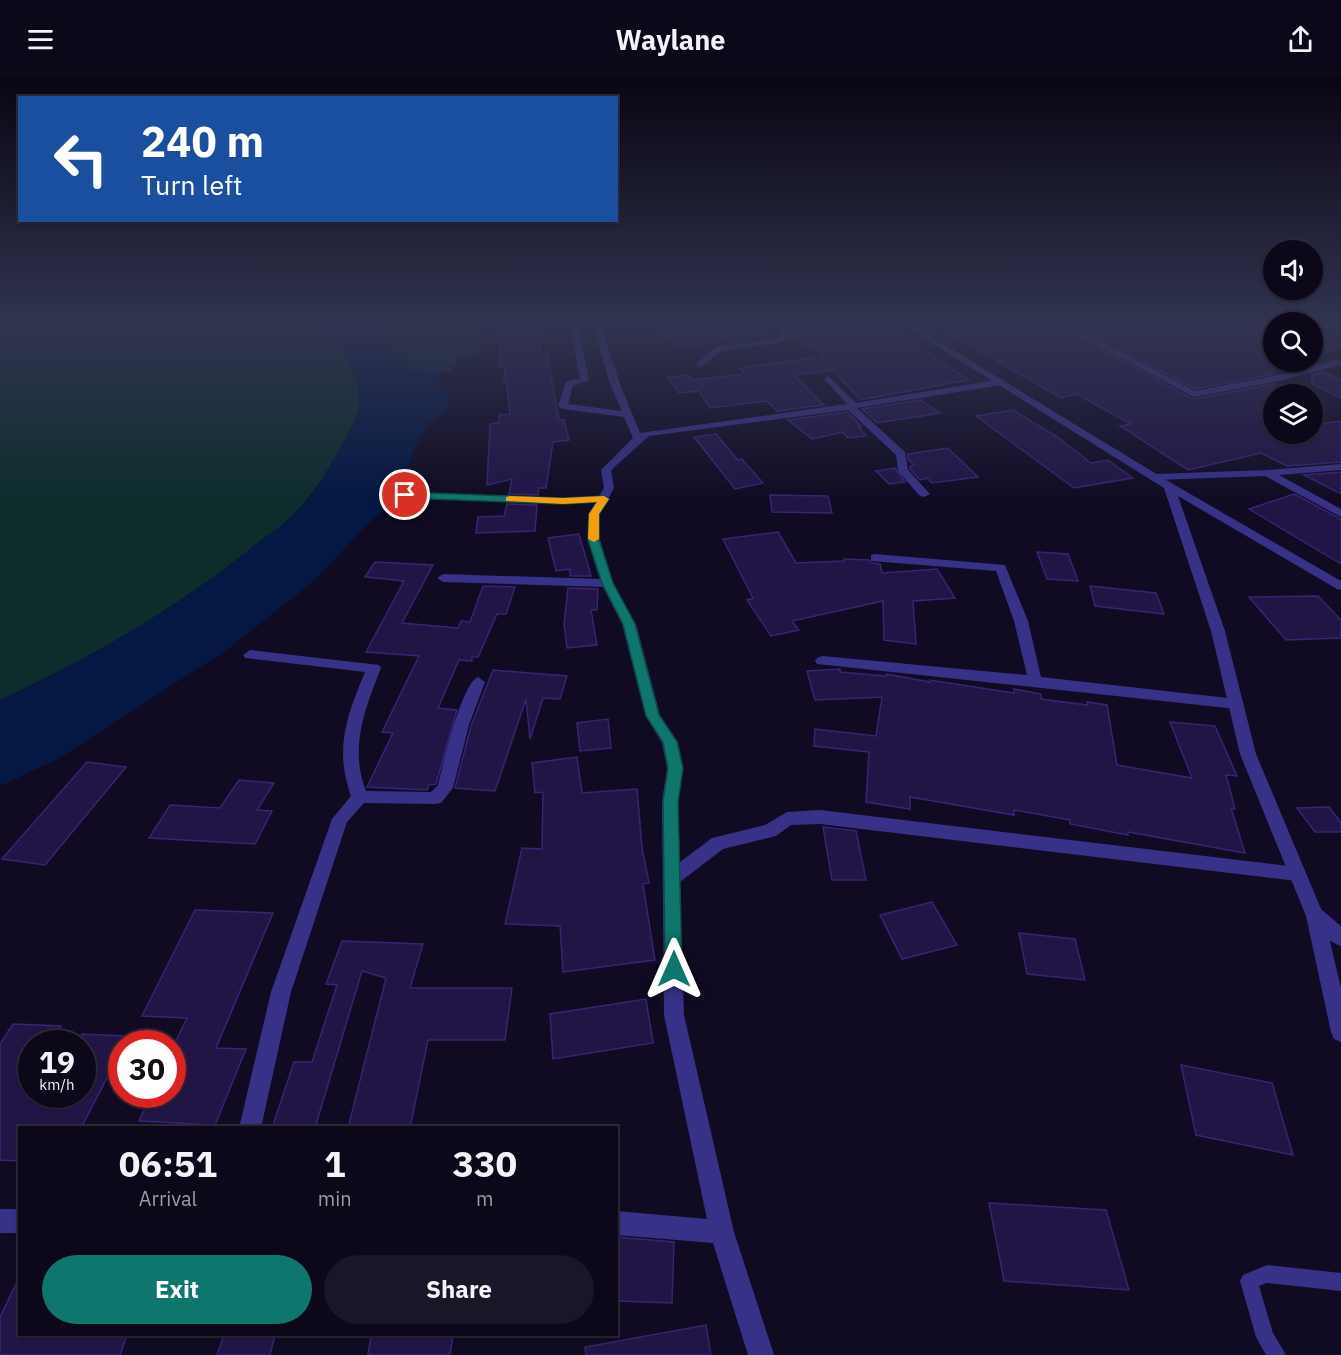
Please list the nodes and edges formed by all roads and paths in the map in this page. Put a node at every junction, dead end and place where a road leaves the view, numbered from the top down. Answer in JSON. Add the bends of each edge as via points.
{"nodes":[{"id":1,"x":578,"y":382,"type":"edge"},
{"id":2,"x":614,"y":382,"type":"edge"},
{"id":3,"x":830,"y":382,"type":"edge"},
{"id":4,"x":1002,"y":382,"type":"joint"},
{"id":5,"x":1170,"y":382,"type":"edge"},
{"id":6,"x":1259,"y":382,"type":"edge"},
{"id":7,"x":852,"y":406,"type":"junction"},
{"id":8,"x":628,"y":416,"type":"junction"},
{"id":9,"x":638,"y":438,"type":"junction"},
{"id":10,"x":1341,"y":467,"type":"edge"},
{"id":11,"x":1268,"y":473,"type":"junction"},
{"id":12,"x":1162,"y":481,"type":"junction"},
{"id":13,"x":924,"y":494,"type":"dead end"},
{"id":14,"x":405,"y":495,"type":"dead end"},
{"id":15,"x":604,"y":499,"type":"junction"},
{"id":16,"x":1341,"y":514,"type":"edge"},
{"id":17,"x":875,"y":558,"type":"dead end"},
{"id":18,"x":443,"y":579,"type":"dead end"},
{"id":19,"x":607,"y":583,"type":"junction"},
{"id":20,"x":1341,"y":586,"type":"edge"},
{"id":21,"x":250,"y":655,"type":"dead end"},
{"id":22,"x":822,"y":661,"type":"dead end"},
{"id":23,"x":1035,"y":681,"type":"junction"},
{"id":24,"x":478,"y":682,"type":"dead end"},
{"id":25,"x":1237,"y":704,"type":"junction"},
{"id":26,"x":360,"y":797,"type":"junction"},
{"id":27,"x":1298,"y":874,"type":"junction"},
{"id":28,"x":673,"y":878,"type":"junction"},
{"id":29,"x":1315,"y":916,"type":"junction"},
{"id":30,"x":1341,"y":938,"type":"edge"},
{"id":31,"x":1341,"y":1032,"type":"edge"},
{"id":32,"x":250,"y":1126,"type":"edge"},
{"id":33,"x":0,"y":1221,"type":"edge"},
{"id":34,"x":18,"y":1221,"type":"edge"},
{"id":35,"x":618,"y":1223,"type":"edge"},
{"id":36,"x":722,"y":1232,"type":"junction"},
{"id":37,"x":1341,"y":1282,"type":"edge"},
{"id":38,"x":761,"y":1355,"type":"edge"},
{"id":39,"x":1277,"y":1355,"type":"edge"}],
"edges":[{"from":1,"to":8,"type":"street","via":[[568,384],[563,406]]},
{"from":2,"to":8,"type":"street"},
{"from":3,"to":7,"type":"street"},
{"from":4,"to":7,"type":"street"},
{"from":4,"to":12,"type":"street"},
{"from":5,"to":6,"type":"street","via":[[1194,394]]},
{"from":7,"to":9,"type":"street","via":[[672,428]]},
{"from":7,"to":13,"type":"street","via":[[902,454],[903,471]]},
{"from":8,"to":9,"type":"street"},
{"from":9,"to":15,"type":"street","via":[[606,470],[609,488]]},
{"from":10,"to":11,"type":"street"},
{"from":11,"to":12,"type":"street"},
{"from":11,"to":16,"type":"street"},
{"from":12,"to":20,"type":"street"},
{"from":12,"to":25,"type":"street","via":[[1218,632]]},
{"from":14,"to":15,"type":"street"},
{"from":15,"to":19,"type":"street","via":[[594,514],[594,540]]},
{"from":17,"to":23,"type":"street","via":[[1001,568],[1021,621]]},
{"from":18,"to":19,"type":"street"},
{"from":19,"to":28,"type":"street","via":[[629,624],[653,716],[670,742],[675,768],[670,802]]},
{"from":21,"to":26,"type":"street","via":[[374,668],[352,721],[351,778]]},
{"from":22,"to":23,"type":"street"},
{"from":23,"to":25,"type":"street"},
{"from":24,"to":26,"type":"street","via":[[461,725],[445,788],[435,798]]},
{"from":25,"to":27,"type":"street","via":[[1248,754]]},
{"from":26,"to":32,"type":"street","via":[[340,819],[280,992]]},
{"from":27,"to":28,"type":"street","via":[[820,817],[787,819],[770,831],[718,843]]},
{"from":27,"to":29,"type":"street"},
{"from":28,"to":36,"type":"street","via":[[674,1015]]},
{"from":29,"to":30,"type":"street"},
{"from":29,"to":31,"type":"street"},
{"from":33,"to":34,"type":"street"},
{"from":35,"to":36,"type":"street"},
{"from":36,"to":38,"type":"street"},
{"from":37,"to":39,"type":"lane","via":[[1267,1274],[1249,1281],[1265,1337]]}]}
